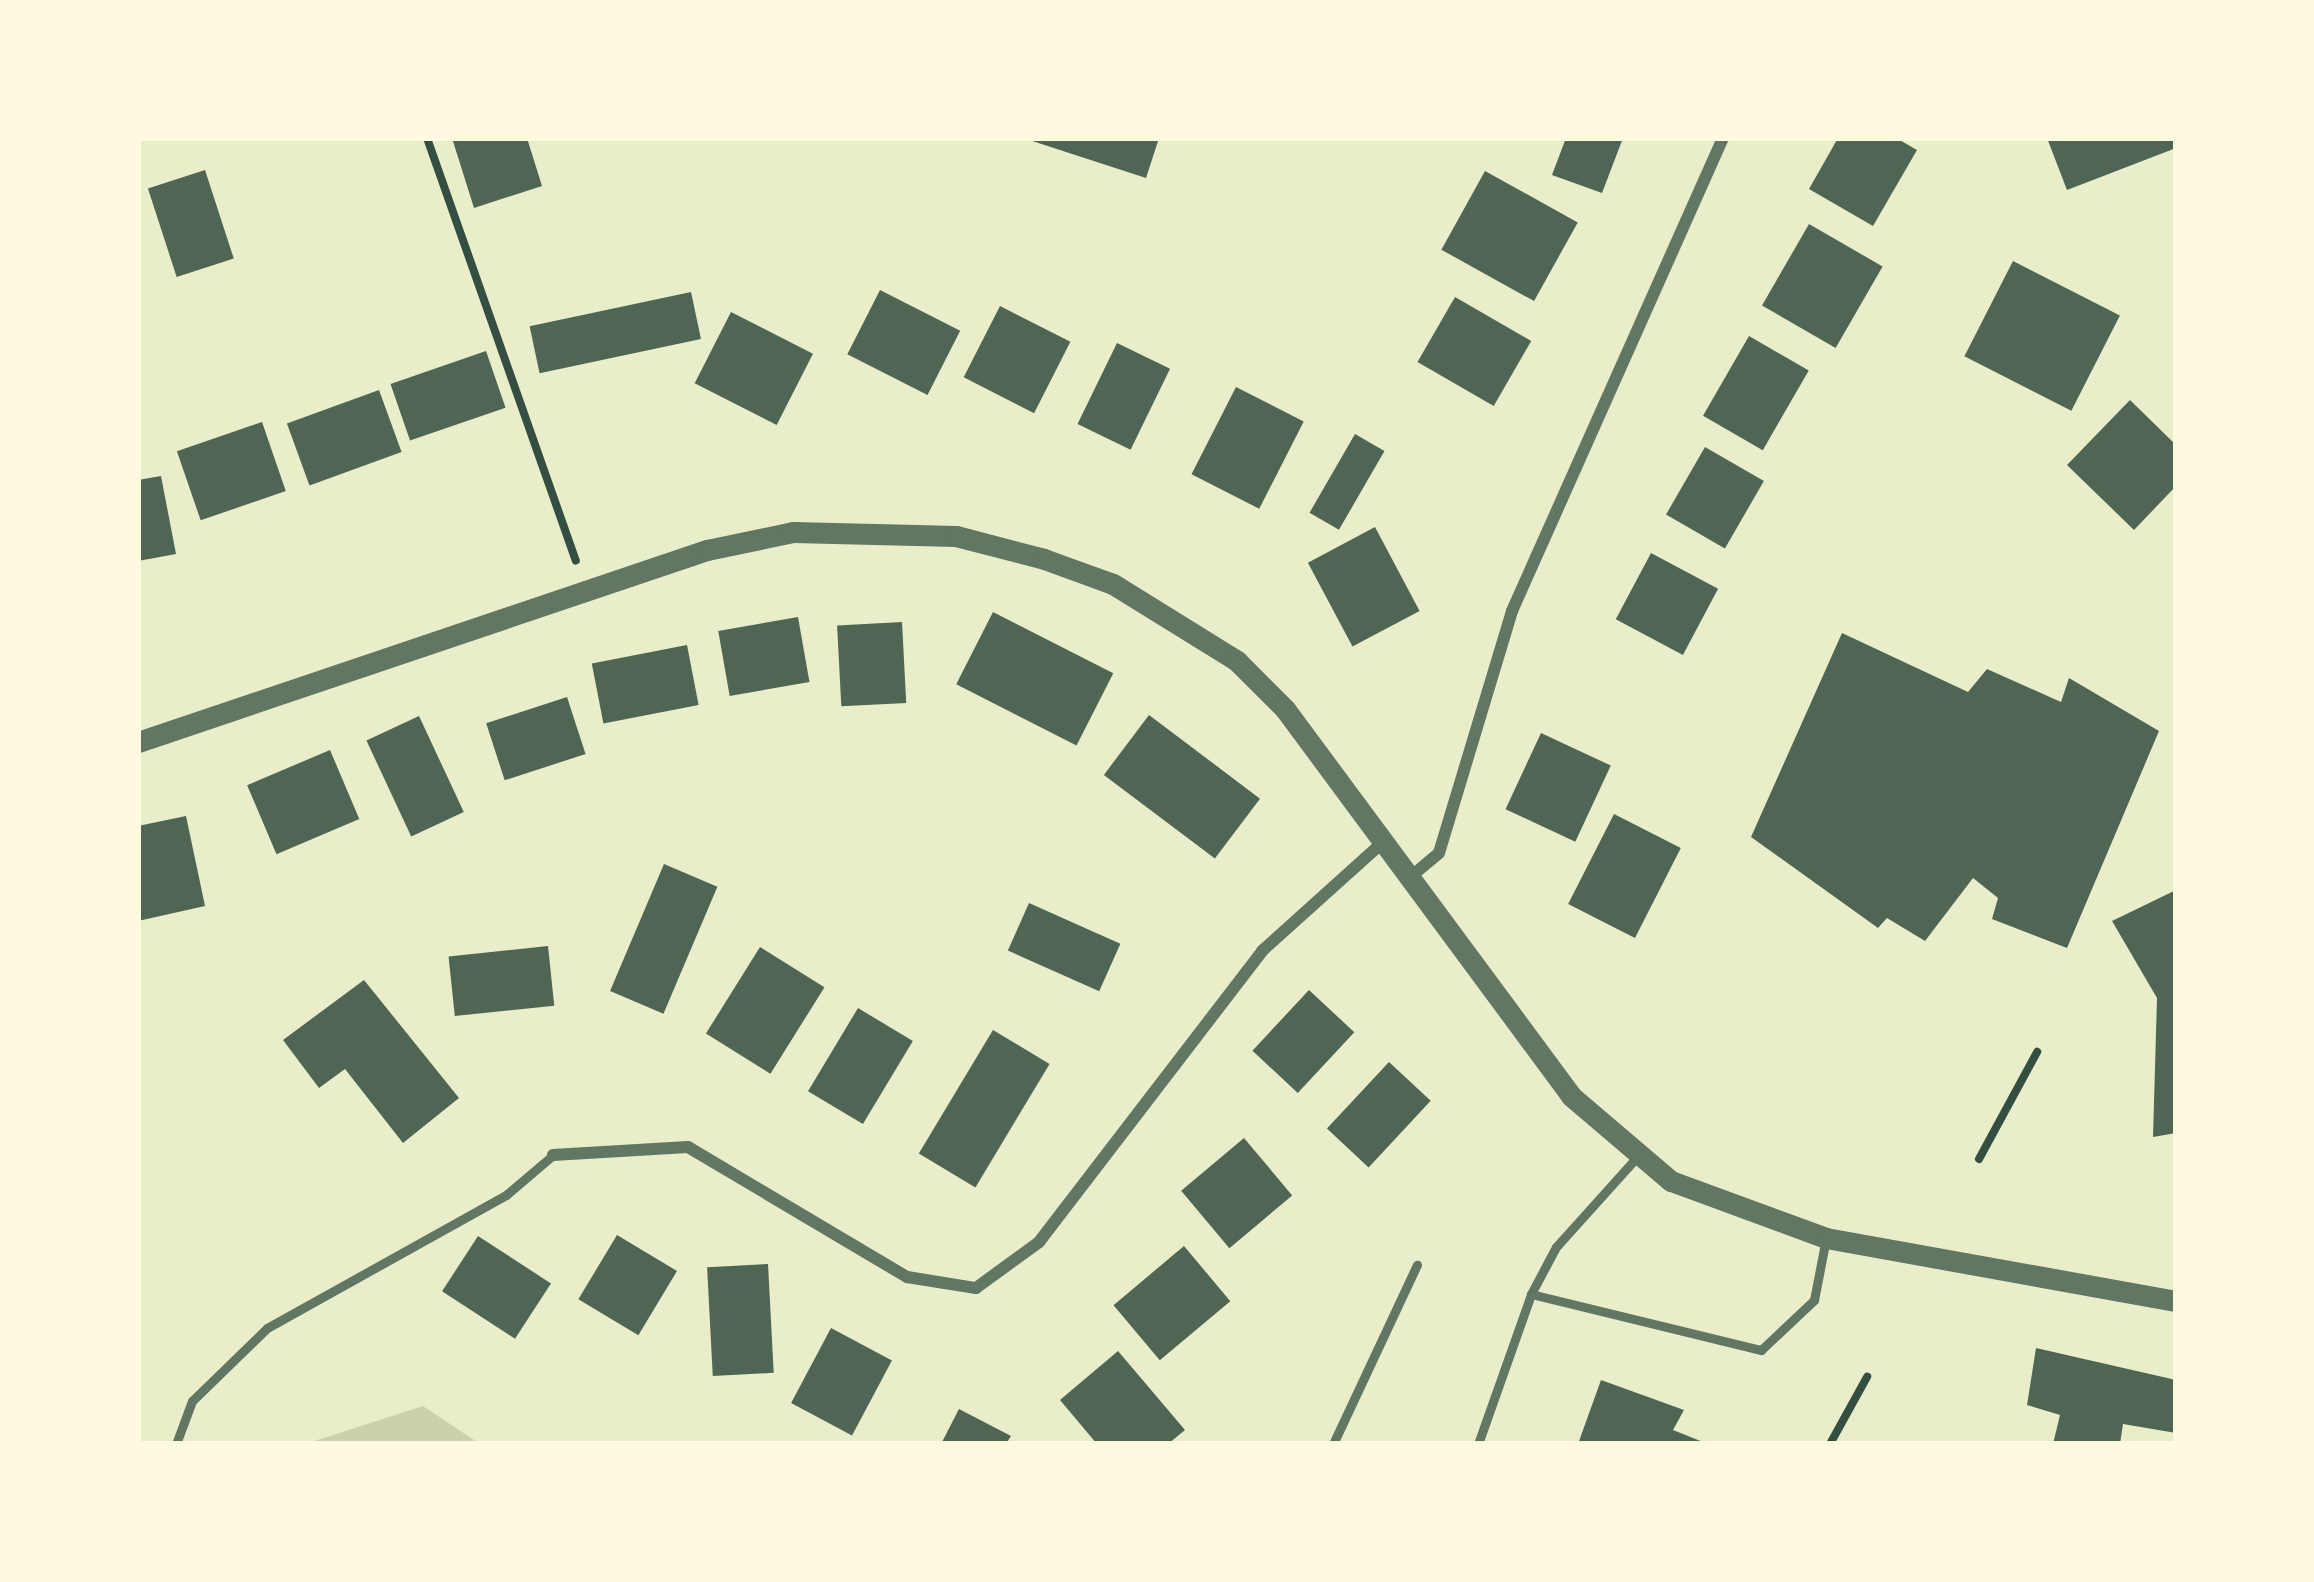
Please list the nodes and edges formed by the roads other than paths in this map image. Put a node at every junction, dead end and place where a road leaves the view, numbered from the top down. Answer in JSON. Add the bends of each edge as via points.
{"nodes":[{"id":1,"x":1723,"y":138,"type":"edge"},
{"id":2,"x":138,"y":742,"type":"edge"},
{"id":3,"x":1382,"y":843,"type":"junction"},
{"id":4,"x":1408,"y":879,"type":"junction"},
{"id":5,"x":553,"y":1155,"type":"joint"},
{"id":6,"x":1637,"y":1156,"type":"junction"},
{"id":7,"x":1826,"y":1238,"type":"junction"},
{"id":8,"x":1417,"y":1265,"type":"dead end"},
{"id":9,"x":1531,"y":1294,"type":"junction"},
{"id":10,"x":2176,"y":1301,"type":"edge"},
{"id":11,"x":176,"y":1444,"type":"edge"},
{"id":12,"x":1333,"y":1444,"type":"edge"},
{"id":13,"x":1478,"y":1444,"type":"edge"}],
"edges":[{"from":1,"to":4,"type":"street","via":[[1512,611],[1439,853]]},
{"from":2,"to":3,"type":"street","via":[[587,590],[794,532],[956,536],[1113,584],[1237,661]]},
{"from":3,"to":4,"type":"street"},
{"from":3,"to":5,"type":"street","via":[[1262,951],[1039,1242],[976,1288],[907,1277],[688,1147]]},
{"from":4,"to":6,"type":"street","via":[[1571,1096]]},
{"from":5,"to":11,"type":"lane","via":[[506,1196],[267,1328],[192,1401]]},
{"from":6,"to":7,"type":"street","via":[[1707,1200]]},
{"from":6,"to":9,"type":"lane","via":[[1556,1247]]},
{"from":7,"to":9,"type":"lane","via":[[1814,1300],[1761,1351]]},
{"from":7,"to":10,"type":"street"},
{"from":8,"to":12,"type":"lane"},
{"from":9,"to":13,"type":"lane"}]}
